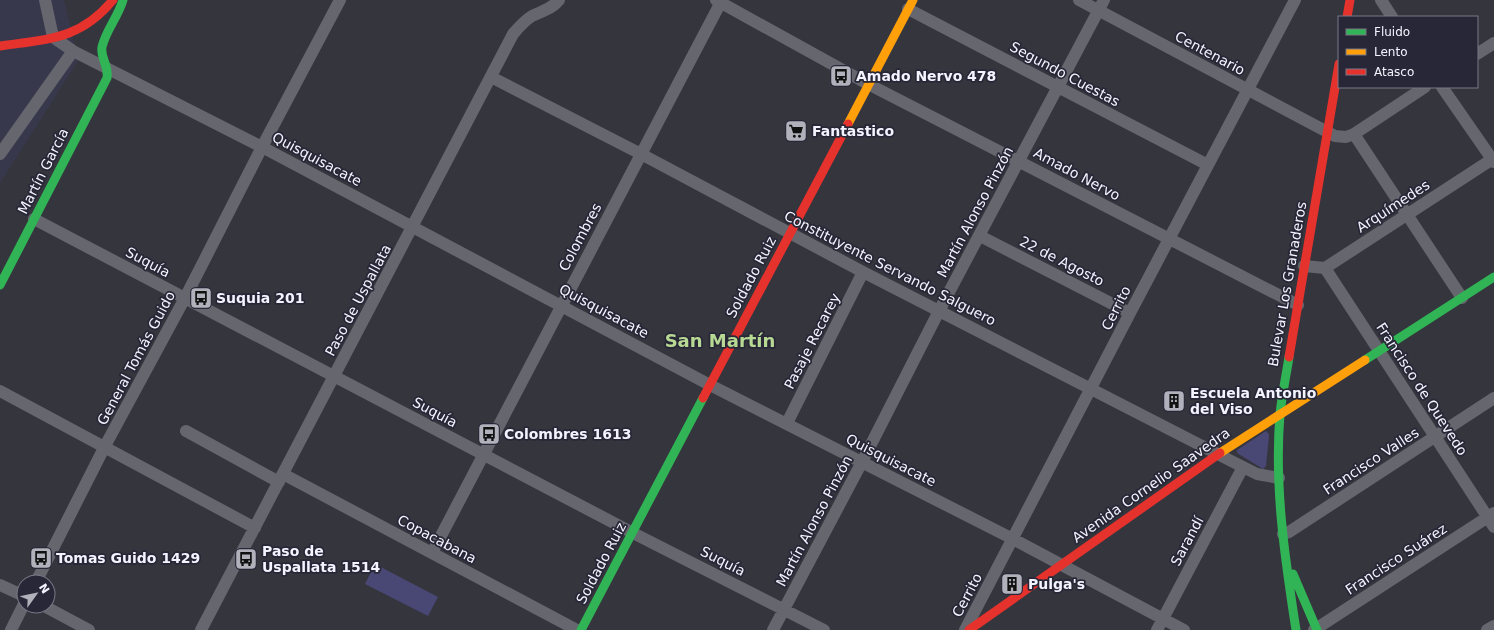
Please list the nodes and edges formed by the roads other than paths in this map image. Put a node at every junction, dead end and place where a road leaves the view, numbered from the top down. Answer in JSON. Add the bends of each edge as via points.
{"nodes":[{"id":1,"x":45,"y":0,"type":"edge"},
{"id":2,"x":113,"y":0,"type":"edge"},
{"id":3,"x":123,"y":0,"type":"edge"},
{"id":4,"x":340,"y":0,"type":"edge"},
{"id":5,"x":559,"y":0,"type":"edge"},
{"id":6,"x":1079,"y":0,"type":"edge"},
{"id":7,"x":1295,"y":0,"type":"edge"},
{"id":8,"x":1350,"y":0,"type":"edge"},
{"id":9,"x":719,"y":1,"type":"edge"},
{"id":10,"x":1383,"y":1,"type":"edge"},
{"id":11,"x":911,"y":4,"type":"edge"},
{"id":12,"x":1102,"y":5,"type":"edge"},
{"id":13,"x":1347,"y":16,"type":"edge"},
{"id":14,"x":1391,"y":16,"type":"edge"},
{"id":15,"x":53,"y":37,"type":"junction"},
{"id":16,"x":1494,"y":43,"type":"edge"},
{"id":17,"x":0,"y":46,"type":"edge"},
{"id":18,"x":73,"y":51,"type":"junction"},
{"id":19,"x":1478,"y":53,"type":"edge"},
{"id":20,"x":108,"y":70,"type":"junction"},
{"id":21,"x":1338,"y":70,"type":"edge"},
{"id":22,"x":491,"y":77,"type":"junction"},
{"id":23,"x":868,"y":84,"type":"junction"},
{"id":24,"x":1058,"y":87,"type":"junction"},
{"id":25,"x":1424,"y":88,"type":"edge"},
{"id":26,"x":1443,"y":88,"type":"edge"},
{"id":27,"x":1248,"y":89,"type":"junction"},
{"id":28,"x":1327,"y":131,"type":"junction"},
{"id":29,"x":1354,"y":134,"type":"junction"},
{"id":30,"x":262,"y":147,"type":"junction"},
{"id":31,"x":0,"y":154,"type":"edge"},
{"id":32,"x":641,"y":154,"type":"junction"},
{"id":33,"x":1493,"y":160,"type":"edge"},
{"id":34,"x":1020,"y":161,"type":"junction"},
{"id":35,"x":1208,"y":166,"type":"junction"},
{"id":36,"x":1408,"y":214,"type":"junction"},
{"id":37,"x":34,"y":219,"type":"junction"},
{"id":38,"x":413,"y":226,"type":"junction"},
{"id":39,"x":790,"y":233,"type":"junction"},
{"id":40,"x":980,"y":236,"type":"junction"},
{"id":41,"x":1169,"y":239,"type":"junction"},
{"id":42,"x":1304,"y":266,"type":"junction"},
{"id":43,"x":1325,"y":268,"type":"junction"},
{"id":44,"x":864,"y":272,"type":"junction"},
{"id":45,"x":1494,"y":277,"type":"edge"},
{"id":46,"x":0,"y":285,"type":"edge"},
{"id":47,"x":185,"y":298,"type":"junction"},
{"id":48,"x":1462,"y":298,"type":"junction"},
{"id":49,"x":561,"y":305,"type":"junction"},
{"id":50,"x":1298,"y":305,"type":"junction"},
{"id":51,"x":939,"y":311,"type":"junction"},
{"id":52,"x":1130,"y":313,"type":"junction"},
{"id":53,"x":1379,"y":350,"type":"junction"},
{"id":54,"x":335,"y":376,"type":"junction"},
{"id":55,"x":710,"y":385,"type":"junction"},
{"id":56,"x":1091,"y":389,"type":"junction"},
{"id":57,"x":0,"y":391,"type":"edge"},
{"id":58,"x":1494,"y":398,"type":"edge"},
{"id":59,"x":1280,"y":414,"type":"junction"},
{"id":60,"x":787,"y":423,"type":"junction"},
{"id":61,"x":186,"y":431,"type":"dead end"},
{"id":62,"x":1435,"y":436,"type":"junction"},
{"id":63,"x":105,"y":446,"type":"junction"},
{"id":64,"x":483,"y":454,"type":"junction"},
{"id":65,"x":1219,"y":454,"type":"junction"},
{"id":66,"x":862,"y":462,"type":"junction"},
{"id":67,"x":1243,"y":466,"type":"junction"},
{"id":68,"x":281,"y":478,"type":"junction"},
{"id":69,"x":1279,"y":478,"type":"junction"},
{"id":70,"x":1492,"y":519,"type":"edge"},
{"id":71,"x":255,"y":528,"type":"junction"},
{"id":72,"x":633,"y":533,"type":"junction"},
{"id":73,"x":1283,"y":534,"type":"junction"},
{"id":74,"x":1013,"y":540,"type":"junction"},
{"id":75,"x":432,"y":553,"type":"junction"},
{"id":76,"x":1285,"y":558,"type":"junction"},
{"id":77,"x":1061,"y":564,"type":"junction"},
{"id":78,"x":40,"y":574,"type":"edge"},
{"id":79,"x":0,"y":585,"type":"edge"},
{"id":80,"x":16,"y":592,"type":"edge"},
{"id":81,"x":784,"y":609,"type":"junction"},
{"id":82,"x":56,"y":612,"type":"edge"},
{"id":83,"x":19,"y":614,"type":"edge"},
{"id":84,"x":1163,"y":619,"type":"junction"},
{"id":85,"x":1494,"y":626,"type":"edge"},
{"id":86,"x":10,"y":630,"type":"edge"},
{"id":87,"x":89,"y":630,"type":"edge"},
{"id":88,"x":201,"y":630,"type":"edge"},
{"id":89,"x":576,"y":630,"type":"edge"},
{"id":90,"x":581,"y":630,"type":"edge"},
{"id":91,"x":773,"y":630,"type":"edge"},
{"id":92,"x":824,"y":630,"type":"edge"},
{"id":93,"x":966,"y":630,"type":"edge"},
{"id":94,"x":969,"y":630,"type":"edge"},
{"id":95,"x":1157,"y":630,"type":"edge"},
{"id":96,"x":1184,"y":630,"type":"edge"},
{"id":97,"x":1296,"y":630,"type":"edge"},
{"id":98,"x":1316,"y":630,"type":"edge"},
{"id":99,"x":1487,"y":630,"type":"edge"}],
"edges":[{"from":1,"to":15,"type":"street"},
{"from":2,"to":15,"type":"main road","via":[[101,15],[86,26]]},
{"from":3,"to":20,"type":"main road","via":[[102,48]]},
{"from":4,"to":30,"type":"street","name":"General Tomás Guido"},
{"from":5,"to":22,"type":"street","name":"Paso de Uspallata","via":[[548,10],[531,17],[519,27]]},
{"from":6,"to":12,"type":"street","name":"Centenario"},
{"from":7,"to":27,"type":"street","name":"Cerrito"},
{"from":8,"to":13,"type":"main road"},
{"from":9,"to":23,"type":"street","name":"Amado Nervo"},
{"from":9,"to":32,"type":"street","name":"Colombres"},
{"from":10,"to":14,"type":"street"},
{"from":11,"to":23,"type":"main road","name":"Soldado Ruiz"},
{"from":11,"to":24,"type":"street","name":"Segundo Cuestas"},
{"from":12,"to":24,"type":"street","name":"Martín Alonso Pinzón"},
{"from":12,"to":27,"type":"street","name":"Centenario"},
{"from":15,"to":17,"type":"main road"},
{"from":15,"to":18,"type":"street","name":"Quisquisacate"},
{"from":16,"to":19,"type":"street"},
{"from":18,"to":20,"type":"street","name":"Quisquisacate"},
{"from":18,"to":31,"type":"street"},
{"from":20,"to":30,"type":"street","name":"Quisquisacate"},
{"from":20,"to":37,"type":"main road","name":"Martín García","via":[[107,78]]},
{"from":21,"to":28,"type":"main road","name":"Bulevar Los Granaderos"},
{"from":22,"to":32,"type":"street","name":"Constituyente Servando Salguero"},
{"from":22,"to":38,"type":"street","name":"Paso de Uspallata"},
{"from":23,"to":34,"type":"street","name":"Amado Nervo"},
{"from":23,"to":39,"type":"main road","name":"Soldado Ruiz"},
{"from":24,"to":34,"type":"street","name":"Martín Alonso Pinzón"},
{"from":24,"to":35,"type":"street","name":"Segundo Cuestas"},
{"from":25,"to":29,"type":"street"},
{"from":26,"to":33,"type":"street"},
{"from":27,"to":28,"type":"street","name":"Centenario"},
{"from":27,"to":35,"type":"street","name":"Cerrito"},
{"from":28,"to":29,"type":"street","name":"Centenario","via":[[1340,137]]},
{"from":28,"to":42,"type":"main road","name":"Bulevar Los Granaderos"},
{"from":29,"to":36,"type":"street"},
{"from":30,"to":38,"type":"street","name":"Quisquisacate"},
{"from":30,"to":47,"type":"street","name":"General Tomás Guido"},
{"from":32,"to":39,"type":"street","name":"Constituyente Servando Salguero"},
{"from":32,"to":49,"type":"street","name":"Colombres"},
{"from":33,"to":36,"type":"street","name":"Arquímedes"},
{"from":34,"to":40,"type":"street","name":"Martín Alonso Pinzón"},
{"from":34,"to":41,"type":"street","name":"Amado Nervo"},
{"from":35,"to":41,"type":"street","name":"Cerrito"},
{"from":36,"to":43,"type":"street","name":"Arquímedes"},
{"from":36,"to":48,"type":"street"},
{"from":37,"to":46,"type":"main road","name":"Martín García"},
{"from":37,"to":47,"type":"street","name":"Suquía"},
{"from":38,"to":49,"type":"street","name":"Quisquisacate"},
{"from":38,"to":54,"type":"street","name":"Paso de Uspallata"},
{"from":39,"to":44,"type":"street","name":"Constituyente Servando Salguero"},
{"from":39,"to":55,"type":"main road","name":"Soldado Ruiz"},
{"from":40,"to":51,"type":"street","name":"Martín Alonso Pinzón"},
{"from":40,"to":52,"type":"street","name":"22 de Agosto"},
{"from":41,"to":50,"type":"street","name":"Amado Nervo"},
{"from":41,"to":52,"type":"street","name":"Cerrito"},
{"from":42,"to":43,"type":"street"},
{"from":42,"to":50,"type":"main road","name":"Bulevar Los Granaderos"},
{"from":43,"to":53,"type":"street","name":"Francisco de Quevedo"},
{"from":44,"to":51,"type":"street","name":"Constituyente Servando Salguero"},
{"from":44,"to":60,"type":"street","name":"Pasaje Recarey"},
{"from":45,"to":48,"type":"main road","name":"Avenida Cornelio Saavedra"},
{"from":47,"to":54,"type":"street","name":"Suquía"},
{"from":47,"to":63,"type":"street","name":"General Tomás Guido"},
{"from":48,"to":53,"type":"main road","name":"Avenida Cornelio Saavedra"},
{"from":49,"to":55,"type":"street","name":"Quisquisacate"},
{"from":49,"to":64,"type":"street","name":"Colombres"},
{"from":50,"to":59,"type":"main road","name":"Bulevar Los Granaderos"},
{"from":51,"to":56,"type":"street","name":"Constituyente Servando Salguero"},
{"from":51,"to":66,"type":"street","name":"Martín Alonso Pinzón"},
{"from":52,"to":56,"type":"street","name":"Cerrito"},
{"from":53,"to":59,"type":"main road","name":"Avenida Cornelio Saavedra"},
{"from":53,"to":62,"type":"street","name":"Francisco de Quevedo"},
{"from":54,"to":64,"type":"street","name":"Suquía"},
{"from":54,"to":68,"type":"street","name":"Paso de Uspallata"},
{"from":55,"to":60,"type":"street","name":"Quisquisacate"},
{"from":55,"to":72,"type":"main road","name":"Soldado Ruiz"},
{"from":56,"to":65,"type":"street","name":"Constituyente Servando Salguero"},
{"from":56,"to":74,"type":"street","name":"Cerrito"},
{"from":57,"to":63,"type":"street"},
{"from":58,"to":62,"type":"street","name":"Francisco Valles"},
{"from":59,"to":65,"type":"main road","name":"Avenida Cornelio Saavedra"},
{"from":59,"to":69,"type":"main road","name":"Bulevar Los Granaderos"},
{"from":60,"to":66,"type":"street","name":"Quisquisacate"},
{"from":61,"to":68,"type":"street","name":"Copacabana"},
{"from":62,"to":70,"type":"street","name":"Francisco de Quevedo"},
{"from":62,"to":73,"type":"street","name":"Francisco Valles"},
{"from":63,"to":71,"type":"street"},
{"from":63,"to":78,"type":"street","name":"General Tomás Guido"},
{"from":64,"to":72,"type":"street","name":"Suquía"},
{"from":64,"to":75,"type":"street","name":"Colombres"},
{"from":65,"to":67,"type":"street","name":"Constituyente Servando Salguero"},
{"from":65,"to":77,"type":"main road","name":"Avenida Cornelio Saavedra"},
{"from":66,"to":74,"type":"street","name":"Quisquisacate"},
{"from":66,"to":81,"type":"street","name":"Martín Alonso Pinzón"},
{"from":67,"to":69,"type":"street","name":"Constituyente Servando Salguero","via":[[1257,474]]},
{"from":67,"to":84,"type":"street","name":"Sarandí"},
{"from":68,"to":71,"type":"street","name":"Paso de Uspallata"},
{"from":68,"to":75,"type":"street","name":"Copacabana"},
{"from":69,"to":73,"type":"main road","name":"Bulevar Los Granaderos"},
{"from":70,"to":98,"type":"street","name":"Francisco Suárez"},
{"from":71,"to":88,"type":"street","name":"Paso de Uspallata"},
{"from":72,"to":81,"type":"street","name":"Suquía"},
{"from":72,"to":90,"type":"main road","name":"Soldado Ruiz"},
{"from":73,"to":76,"type":"main road","name":"Bulevar Los Granaderos"},
{"from":74,"to":77,"type":"street","name":"Quisquisacate"},
{"from":74,"to":93,"type":"street","name":"Cerrito"},
{"from":75,"to":89,"type":"street","name":"Copacabana"},
{"from":76,"to":97,"type":"main road","name":"Bulevar Los Granaderos"},
{"from":76,"to":98,"type":"main road","name":"Bulevar Los Granaderos","via":[[1312,614]]},
{"from":77,"to":84,"type":"street","name":"Quisquisacate"},
{"from":77,"to":94,"type":"main road","name":"Avenida Cornelio Saavedra"},
{"from":79,"to":80,"type":"street"},
{"from":81,"to":91,"type":"street","name":"Martín Alonso Pinzón"},
{"from":81,"to":92,"type":"street","name":"Suquía"},
{"from":82,"to":87,"type":"street"},
{"from":83,"to":86,"type":"street"},
{"from":84,"to":95,"type":"street","name":"Sarandí"},
{"from":84,"to":96,"type":"street","name":"Quisquisacate"},
{"from":85,"to":99,"type":"street"}]}
